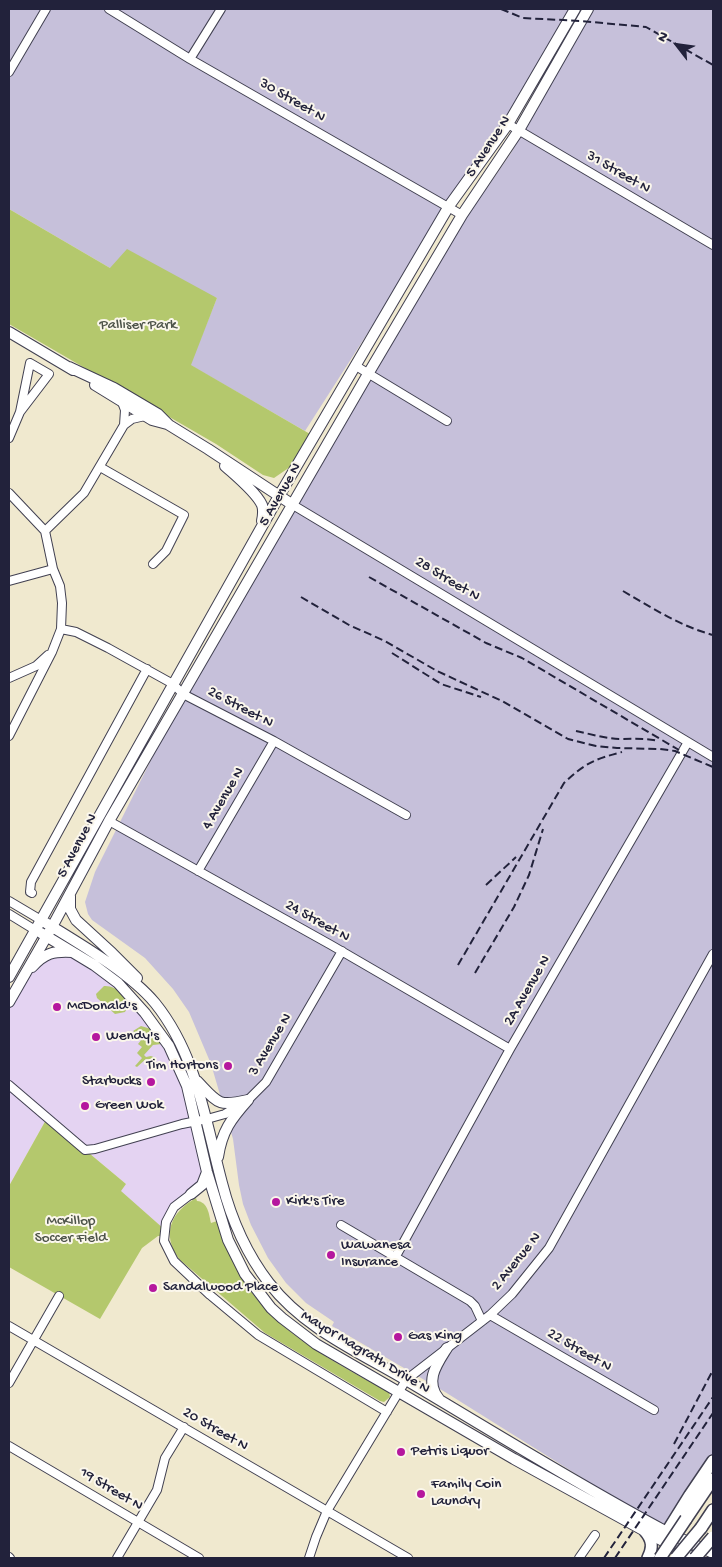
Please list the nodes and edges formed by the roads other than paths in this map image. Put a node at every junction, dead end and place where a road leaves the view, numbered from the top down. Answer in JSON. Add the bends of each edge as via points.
{"nodes":[{"id":1,"x":46,"y":9,"type":"edge"},
{"id":2,"x":109,"y":9,"type":"edge"},
{"id":3,"x":221,"y":9,"type":"edge"},
{"id":4,"x":575,"y":9,"type":"edge"},
{"id":5,"x":588,"y":9,"type":"edge"},
{"id":6,"x":190,"y":59,"type":"junction"},
{"id":7,"x":9,"y":72,"type":"edge"},
{"id":8,"x":508,"y":124,"type":"junction"},
{"id":9,"x":519,"y":130,"type":"junction"},
{"id":10,"x":449,"y":206,"type":"junction"},
{"id":11,"x":462,"y":215,"type":"junction"},
{"id":12,"x":713,"y":245,"type":"edge"},
{"id":13,"x":9,"y":332,"type":"edge"},
{"id":14,"x":356,"y":366,"type":"junction"},
{"id":15,"x":69,"y":367,"type":"junction"},
{"id":16,"x":368,"y":374,"type":"junction"},
{"id":17,"x":122,"y":402,"type":"junction"},
{"id":18,"x":20,"y":412,"type":"junction"},
{"id":19,"x":145,"y":416,"type":"junction"},
{"id":20,"x":446,"y":421,"type":"dead end"},
{"id":21,"x":124,"y":425,"type":"junction"},
{"id":22,"x":169,"y":425,"type":"junction"},
{"id":23,"x":9,"y":438,"type":"edge"},
{"id":24,"x":208,"y":449,"type":"junction"},
{"id":25,"x":100,"y":467,"type":"junction"},
{"id":26,"x":9,"y":493,"type":"edge"},
{"id":27,"x":279,"y":496,"type":"junction"},
{"id":28,"x":293,"y":506,"type":"junction"},
{"id":29,"x":260,"y":530,"type":"junction"},
{"id":30,"x":45,"y":531,"type":"junction"},
{"id":31,"x":153,"y":564,"type":"dead end"},
{"id":32,"x":53,"y":569,"type":"junction"},
{"id":33,"x":9,"y":581,"type":"edge"},
{"id":34,"x":61,"y":629,"type":"junction"},
{"id":35,"x":52,"y":652,"type":"junction"},
{"id":36,"x":147,"y":669,"type":"junction"},
{"id":37,"x":9,"y":678,"type":"edge"},
{"id":38,"x":173,"y":684,"type":"junction"},
{"id":39,"x":183,"y":694,"type":"junction"},
{"id":40,"x":9,"y":736,"type":"edge"},
{"id":41,"x":274,"y":741,"type":"junction"},
{"id":42,"x":688,"y":742,"type":"junction"},
{"id":43,"x":713,"y":757,"type":"edge"},
{"id":44,"x":406,"y":815,"type":"dead end"},
{"id":45,"x":109,"y":821,"type":"junction"},
{"id":46,"x":198,"y":871,"type":"junction"},
{"id":47,"x":32,"y":893,"type":"dead end"},
{"id":48,"x":70,"y":893,"type":"junction"},
{"id":49,"x":9,"y":901,"type":"edge"},
{"id":50,"x":9,"y":914,"type":"edge"},
{"id":51,"x":38,"y":925,"type":"junction"},
{"id":52,"x":49,"y":932,"type":"junction"},
{"id":53,"x":342,"y":951,"type":"junction"},
{"id":54,"x":75,"y":953,"type":"junction"},
{"id":55,"x":713,"y":954,"type":"edge"},
{"id":56,"x":9,"y":977,"type":"edge"},
{"id":57,"x":23,"y":977,"type":"junction"},
{"id":58,"x":150,"y":998,"type":"junction"},
{"id":59,"x":9,"y":1002,"type":"edge"},
{"id":60,"x":510,"y":1049,"type":"junction"},
{"id":61,"x":195,"y":1078,"type":"junction"},
{"id":62,"x":9,"y":1085,"type":"edge"},
{"id":63,"x":248,"y":1100,"type":"junction"},
{"id":64,"x":207,"y":1119,"type":"junction"},
{"id":65,"x":196,"y":1121,"type":"junction"},
{"id":66,"x":217,"y":1162,"type":"junction"},
{"id":67,"x":207,"y":1172,"type":"junction"},
{"id":68,"x":191,"y":1194,"type":"junction"},
{"id":69,"x":216,"y":1200,"type":"junction"},
{"id":70,"x":341,"y":1225,"type":"dead end"},
{"id":71,"x":396,"y":1256,"type":"junction"},
{"id":72,"x":59,"y":1296,"type":"dead end"},
{"id":73,"x":490,"y":1315,"type":"junction"},
{"id":74,"x":482,"y":1321,"type":"junction"},
{"id":75,"x":9,"y":1326,"type":"edge"},
{"id":76,"x":34,"y":1340,"type":"junction"},
{"id":77,"x":447,"y":1348,"type":"junction"},
{"id":78,"x":406,"y":1380,"type":"junction"},
{"id":79,"x":9,"y":1383,"type":"edge"},
{"id":80,"x":399,"y":1392,"type":"junction"},
{"id":81,"x":442,"y":1403,"type":"junction"},
{"id":82,"x":654,"y":1410,"type":"dead end"},
{"id":83,"x":387,"y":1412,"type":"junction"},
{"id":84,"x":184,"y":1427,"type":"junction"},
{"id":85,"x":9,"y":1446,"type":"edge"},
{"id":86,"x":713,"y":1460,"type":"edge"},
{"id":87,"x":713,"y":1479,"type":"edge"},
{"id":88,"x":713,"y":1510,"type":"edge"},
{"id":89,"x":328,"y":1511,"type":"junction"},
{"id":90,"x":138,"y":1522,"type":"junction"},
{"id":91,"x":645,"y":1531,"type":"junction"},
{"id":92,"x":667,"y":1532,"type":"junction"},
{"id":93,"x":595,"y":1535,"type":"dead end"},
{"id":94,"x":713,"y":1537,"type":"edge"},
{"id":95,"x":667,"y":1544,"type":"junction"},
{"id":96,"x":713,"y":1554,"type":"edge"},
{"id":97,"x":117,"y":1558,"type":"edge"},
{"id":98,"x":199,"y":1558,"type":"edge"},
{"id":99,"x":309,"y":1558,"type":"edge"},
{"id":100,"x":408,"y":1558,"type":"edge"},
{"id":101,"x":579,"y":1558,"type":"edge"},
{"id":102,"x":648,"y":1558,"type":"edge"},
{"id":103,"x":660,"y":1558,"type":"edge"},
{"id":104,"x":676,"y":1558,"type":"edge"},
{"id":105,"x":695,"y":1558,"type":"edge"}],
"edges":[{"from":1,"to":7,"type":"street"},
{"from":2,"to":6,"type":"street","name":"30 Street N"},
{"from":3,"to":6,"type":"street"},
{"from":4,"to":8,"type":"main road","name":"5 Avenue N"},
{"from":5,"to":9,"type":"main road","name":"5 Avenue N"},
{"from":6,"to":10,"type":"street","name":"30 Street N"},
{"from":8,"to":9,"type":"street","name":"31 Street N"},
{"from":8,"to":10,"type":"main road","name":"5 Avenue N"},
{"from":9,"to":11,"type":"main road","name":"5 Avenue N"},
{"from":9,"to":12,"type":"street","name":"31 Street N"},
{"from":10,"to":11,"type":"street","name":"30 Street N"},
{"from":10,"to":14,"type":"main road","name":"5 Avenue N"},
{"from":11,"to":16,"type":"main road","name":"5 Avenue N"},
{"from":13,"to":15,"type":"main road","name":"28 Street N"},
{"from":14,"to":16,"type":"street"},
{"from":14,"to":27,"type":"main road","name":"5 Avenue N"},
{"from":15,"to":17,"type":"main road","name":"28 Street N"},
{"from":15,"to":22,"type":"main road","name":"28 Street N","via":[[114,388],[158,414]]},
{"from":16,"to":20,"type":"street"},
{"from":16,"to":28,"type":"main road","name":"5 Avenue N"},
{"from":17,"to":19,"type":"main road","name":"28 Street N"},
{"from":17,"to":21,"type":"street"},
{"from":18,"to":18,"type":"street","via":[[49,374],[30,363],[28,371]]},
{"from":18,"to":23,"type":"street"},
{"from":19,"to":21,"type":"street"},
{"from":19,"to":22,"type":"main road","name":"28 Street N"},
{"from":21,"to":25,"type":"street"},
{"from":22,"to":24,"type":"main road","name":"28 Street N"},
{"from":24,"to":27,"type":"main road","name":"28 Street N"},
{"from":24,"to":29,"type":"main road","via":[[262,504]]},
{"from":25,"to":30,"type":"street","via":[[84,493]]},
{"from":25,"to":31,"type":"street","via":[[184,515],[166,551]]},
{"from":26,"to":30,"type":"street"},
{"from":27,"to":28,"type":"main road","name":"28 Street N"},
{"from":27,"to":29,"type":"main road","name":"5 Avenue N"},
{"from":28,"to":39,"type":"main road","name":"5 Avenue N"},
{"from":28,"to":42,"type":"street","name":"28 Street N"},
{"from":29,"to":38,"type":"main road","name":"5 Avenue N"},
{"from":30,"to":32,"type":"street"},
{"from":32,"to":33,"type":"street"},
{"from":32,"to":34,"type":"street","via":[[61,594]]},
{"from":34,"to":35,"type":"street"},
{"from":34,"to":36,"type":"street","name":"26 Street N","via":[[76,632]]},
{"from":35,"to":37,"type":"street","via":[[36,666]]},
{"from":35,"to":40,"type":"street"},
{"from":36,"to":38,"type":"street","name":"26 Street N"},
{"from":36,"to":47,"type":"street","name":"5 Avenue N","via":[[32,882]]},
{"from":38,"to":39,"type":"street","name":"26 Street N"},
{"from":38,"to":51,"type":"main road","name":"5 Avenue N"},
{"from":39,"to":41,"type":"street","name":"26 Street N"},
{"from":39,"to":45,"type":"main road","name":"5 Avenue N"},
{"from":41,"to":44,"type":"street","name":"26 Street N"},
{"from":41,"to":46,"type":"street","name":"4 Avenue N"},
{"from":42,"to":43,"type":"street","name":"28 Street N"},
{"from":42,"to":60,"type":"street","name":"2A Avenue N"},
{"from":45,"to":46,"type":"street","name":"24 Street N"},
{"from":45,"to":48,"type":"main road","name":"5 Avenue N"},
{"from":46,"to":53,"type":"street","name":"24 Street N"},
{"from":48,"to":52,"type":"main road","name":"5 Avenue N"},
{"from":48,"to":58,"type":"main road","via":[[70,909],[76,920],[142,984]]},
{"from":49,"to":51,"type":"street"},
{"from":50,"to":51,"type":"street"},
{"from":51,"to":52,"type":"main road","name":"Mayor Magrath Drive N"},
{"from":51,"to":56,"type":"main road","name":"5 Avenue N"},
{"from":52,"to":54,"type":"main road","name":"Mayor Magrath Drive N"},
{"from":52,"to":57,"type":"main road","name":"5 Avenue N"},
{"from":52,"to":58,"type":"main road","name":"Mayor Magrath Drive N","via":[[119,971]]},
{"from":53,"to":60,"type":"street","name":"24 Street N"},
{"from":53,"to":63,"type":"street","name":"3 Avenue N","via":[[266,1082]]},
{"from":54,"to":57,"type":"main road","via":[[54,951],[46,954]]},
{"from":54,"to":65,"type":"main road","name":"Mayor Magrath Drive N","via":[[118,983],[156,1026],[180,1069]]},
{"from":55,"to":73,"type":"street","name":"2 Avenue N","via":[[549,1248],[512,1294]]},
{"from":57,"to":59,"type":"main road","name":"5 Avenue N"},
{"from":58,"to":61,"type":"main road","name":"Mayor Magrath Drive N","via":[[180,1042]]},
{"from":60,"to":71,"type":"street","name":"2A Avenue N"},
{"from":61,"to":63,"type":"main road","via":[[216,1102],[233,1104]]},
{"from":61,"to":64,"type":"main road","name":"Mayor Magrath Drive N"},
{"from":62,"to":65,"type":"street","name":"3 Avenue N","via":[[85,1150]]},
{"from":63,"to":64,"type":"street","name":"3 Avenue N","via":[[225,1114]]},
{"from":63,"to":66,"type":"main road","via":[[226,1127]]},
{"from":64,"to":65,"type":"street","name":"3 Avenue N"},
{"from":64,"to":66,"type":"main road","name":"Mayor Magrath Drive N"},
{"from":65,"to":67,"type":"main road","name":"Mayor Magrath Drive N"},
{"from":66,"to":78,"type":"main road","name":"Mayor Magrath Drive N","via":[[241,1237],[257,1267],[278,1294],[325,1334]]},
{"from":67,"to":68,"type":"main road","via":[[202,1185]]},
{"from":67,"to":69,"type":"main road","name":"Mayor Magrath Drive N"},
{"from":68,"to":69,"type":"main road"},
{"from":68,"to":83,"type":"street","via":[[174,1207],[166,1222],[164,1241],[174,1261],[252,1330]]},
{"from":69,"to":80,"type":"main road","name":"Mayor Magrath Drive N","via":[[235,1257],[271,1308],[304,1336]]},
{"from":70,"to":71,"type":"street"},
{"from":71,"to":74,"type":"street","via":[[470,1301]]},
{"from":72,"to":76,"type":"street"},
{"from":73,"to":74,"type":"street","name":"2 Avenue N"},
{"from":73,"to":82,"type":"street","name":"22 Street N"},
{"from":74,"to":77,"type":"street","name":"2 Avenue N"},
{"from":75,"to":76,"type":"street","name":"20 Street N"},
{"from":76,"to":79,"type":"street"},
{"from":76,"to":84,"type":"street","name":"20 Street N"},
{"from":77,"to":78,"type":"street","name":"2 Avenue N"},
{"from":77,"to":81,"type":"main road","via":[[432,1377],[432,1390]]},
{"from":78,"to":80,"type":"street","name":"2 Avenue N"},
{"from":78,"to":81,"type":"main road","name":"Mayor Magrath Drive N"},
{"from":80,"to":83,"type":"street","name":"2 Avenue N"},
{"from":80,"to":91,"type":"main road","name":"Mayor Magrath Drive N"},
{"from":81,"to":92,"type":"main road","name":"Mayor Magrath Drive N"},
{"from":83,"to":89,"type":"street","name":"2 Avenue N"},
{"from":84,"to":89,"type":"street","name":"20 Street N"},
{"from":84,"to":90,"type":"street","via":[[165,1458],[157,1490]]},
{"from":85,"to":90,"type":"street","name":"19 Street N"},
{"from":86,"to":92,"type":"highway"},
{"from":87,"to":103,"type":"highway","bridge":true},
{"from":88,"to":104,"type":"highway","bridge":true},
{"from":89,"to":99,"type":"street","name":"2 Avenue N"},
{"from":89,"to":100,"type":"street","name":"20 Street N"},
{"from":90,"to":97,"type":"street"},
{"from":90,"to":98,"type":"street","name":"19 Street N"},
{"from":91,"to":95,"type":"main road","name":"Mayor Magrath Drive N"},
{"from":91,"to":102,"type":"highway","via":[[652,1540]]},
{"from":92,"to":95,"type":"highway"},
{"from":92,"to":96,"type":"main road","name":"Mayor Magrath Drive N"},
{"from":93,"to":101,"type":"street"},
{"from":94,"to":105,"type":"highway","bridge":true},
{"from":95,"to":105,"type":"main road","name":"Mayor Magrath Drive N"}]}
